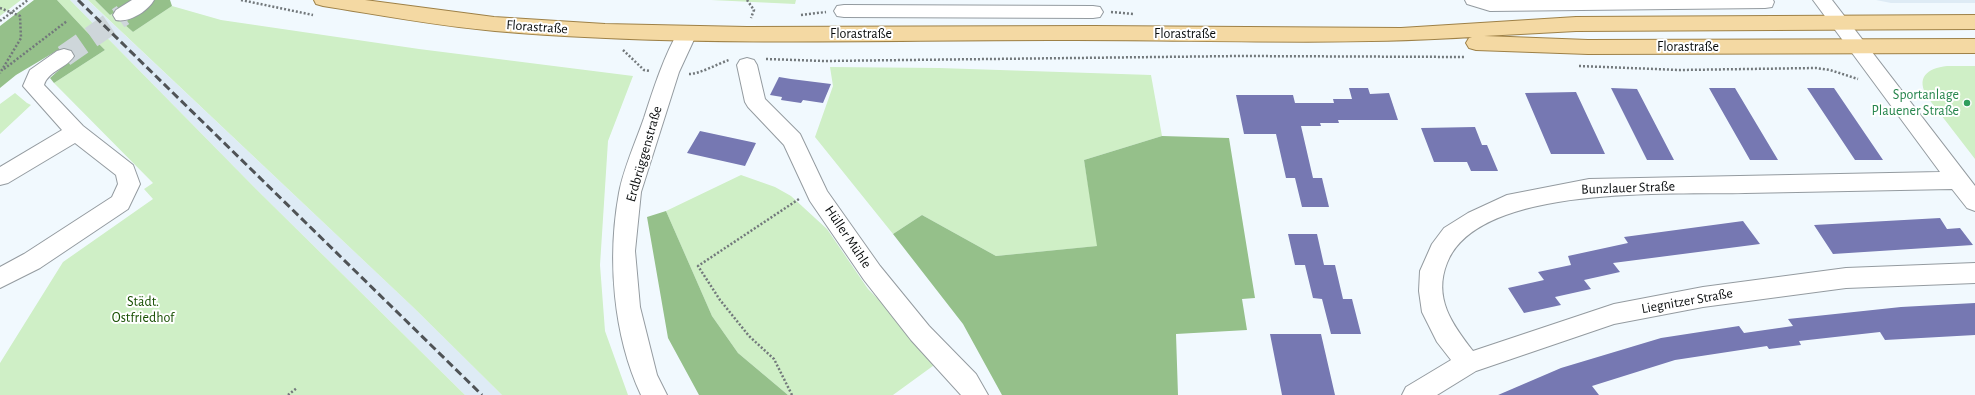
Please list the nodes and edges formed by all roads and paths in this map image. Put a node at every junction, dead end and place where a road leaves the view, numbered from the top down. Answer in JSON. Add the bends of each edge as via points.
{"nodes":[{"id":1,"x":28,"y":0,"type":"edge"},
{"id":2,"x":145,"y":0,"type":"edge"},
{"id":3,"x":241,"y":0,"type":"edge"},
{"id":4,"x":1474,"y":0,"type":"edge"},
{"id":5,"x":1822,"y":0,"type":"edge"},
{"id":6,"x":1765,"y":2,"type":"dead end"},
{"id":7,"x":326,"y":4,"type":"edge"},
{"id":8,"x":1093,"y":6,"type":"edge"},
{"id":9,"x":0,"y":8,"type":"edge"},
{"id":10,"x":844,"y":10,"type":"dead end"},
{"id":11,"x":123,"y":15,"type":"tunnel mouth"},
{"id":12,"x":0,"y":21,"type":"edge"},
{"id":13,"x":67,"y":21,"type":"dead end"},
{"id":14,"x":1975,"y":22,"type":"edge"},
{"id":15,"x":1839,"y":23,"type":"junction"},
{"id":16,"x":687,"y":33,"type":"junction"},
{"id":17,"x":1093,"y":33,"type":"junction"},
{"id":18,"x":1401,"y":35,"type":"junction"},
{"id":19,"x":1856,"y":46,"type":"junction"},
{"id":20,"x":1975,"y":46,"type":"edge"},
{"id":21,"x":622,"y":49,"type":"dead end"},
{"id":22,"x":64,"y":56,"type":"tunnel mouth"},
{"id":23,"x":1469,"y":57,"type":"dead end"},
{"id":24,"x":746,"y":62,"type":"junction"},
{"id":25,"x":1578,"y":66,"type":"dead end"},
{"id":26,"x":1,"y":72,"type":"edge"},
{"id":27,"x":669,"y":72,"type":"junction"},
{"id":28,"x":1880,"y":79,"type":"junction"},
{"id":29,"x":76,"y":132,"type":"junction"},
{"id":30,"x":0,"y":177,"type":"edge"},
{"id":31,"x":1958,"y":180,"type":"junction"},
{"id":32,"x":818,"y":195,"type":"junction"},
{"id":33,"x":1975,"y":202,"type":"edge"},
{"id":34,"x":1975,"y":273,"type":"edge"},
{"id":35,"x":0,"y":278,"type":"edge"},
{"id":36,"x":1468,"y":363,"type":"junction"},
{"id":37,"x":297,"y":388,"type":"dead end"},
{"id":38,"x":288,"y":395,"type":"edge"},
{"id":39,"x":654,"y":395,"type":"edge"},
{"id":40,"x":792,"y":395,"type":"edge"},
{"id":41,"x":975,"y":395,"type":"edge"},
{"id":42,"x":1415,"y":395,"type":"edge"}],
"edges":[{"from":1,"to":12,"type":"path","bridge":true},
{"from":2,"to":11,"type":"street"},
{"from":3,"to":7,"type":"path"},
{"from":4,"to":6,"type":"street","via":[[1490,5]]},
{"from":5,"to":15,"type":"street"},
{"from":7,"to":16,"type":"main road","name":"Florastraße","via":[[494,24]]},
{"from":8,"to":10,"type":"street"},
{"from":8,"to":17,"type":"street"},
{"from":9,"to":26,"type":"path","via":[[20,16],[20,38]]},
{"from":13,"to":26,"type":"path"},
{"from":14,"to":15,"type":"main road","name":"Florastraße"},
{"from":15,"to":18,"type":"main road","name":"Florastraße","via":[[1576,24]]},
{"from":15,"to":19,"type":"street"},
{"from":16,"to":17,"type":"main road","name":"Florastraße"},
{"from":16,"to":27,"type":"street","name":"Erdbrüggenstraße"},
{"from":17,"to":18,"type":"main road","name":"Florastraße"},
{"from":18,"to":19,"type":"main road","name":"Florastraße","via":[[1481,43],[1588,47]]},
{"from":19,"to":20,"type":"main road","name":"Florastraße"},
{"from":19,"to":28,"type":"street"},
{"from":21,"to":27,"type":"path","via":[[644,70]]},
{"from":22,"to":29,"type":"street","via":[[37,75],[33,86]]},
{"from":23,"to":24,"type":"path","via":[[1240,56]]},
{"from":24,"to":27,"type":"path","via":[[713,64],[696,74]]},
{"from":24,"to":32,"type":"street","name":"Hüller Mühle","via":[[755,102],[793,140]]},
{"from":25,"to":28,"type":"path","via":[[1680,70],[1812,67],[1826,68],[1852,79]]},
{"from":27,"to":39,"type":"street","name":"Erdbrüggenstraße","via":[[630,192],[624,251],[628,307],[645,376]]},
{"from":28,"to":31,"type":"street"},
{"from":29,"to":30,"type":"street"},
{"from":29,"to":35,"type":"street","via":[[125,171],[129,184],[120,203],[32,262]]},
{"from":31,"to":33,"type":"street"},
{"from":31,"to":36,"type":"street","name":"Bunzlauer Straße","via":[[1589,188],[1515,201],[1476,219],[1452,234],[1440,251],[1432,271],[1434,312],[1446,335]]},
{"from":32,"to":40,"type":"path","via":[[800,198],[698,266],[720,300],[749,336],[774,359]]},
{"from":32,"to":41,"type":"street","name":"Hüller Mühle","via":[[872,272],[920,333],[967,382]]},
{"from":34,"to":36,"type":"street","name":"Liegnitzer Straße","via":[[1846,278],[1703,297],[1614,314]]},
{"from":36,"to":42,"type":"street","name":"Liegnitzer Straße"},
{"from":37,"to":38,"type":"path"}]}
